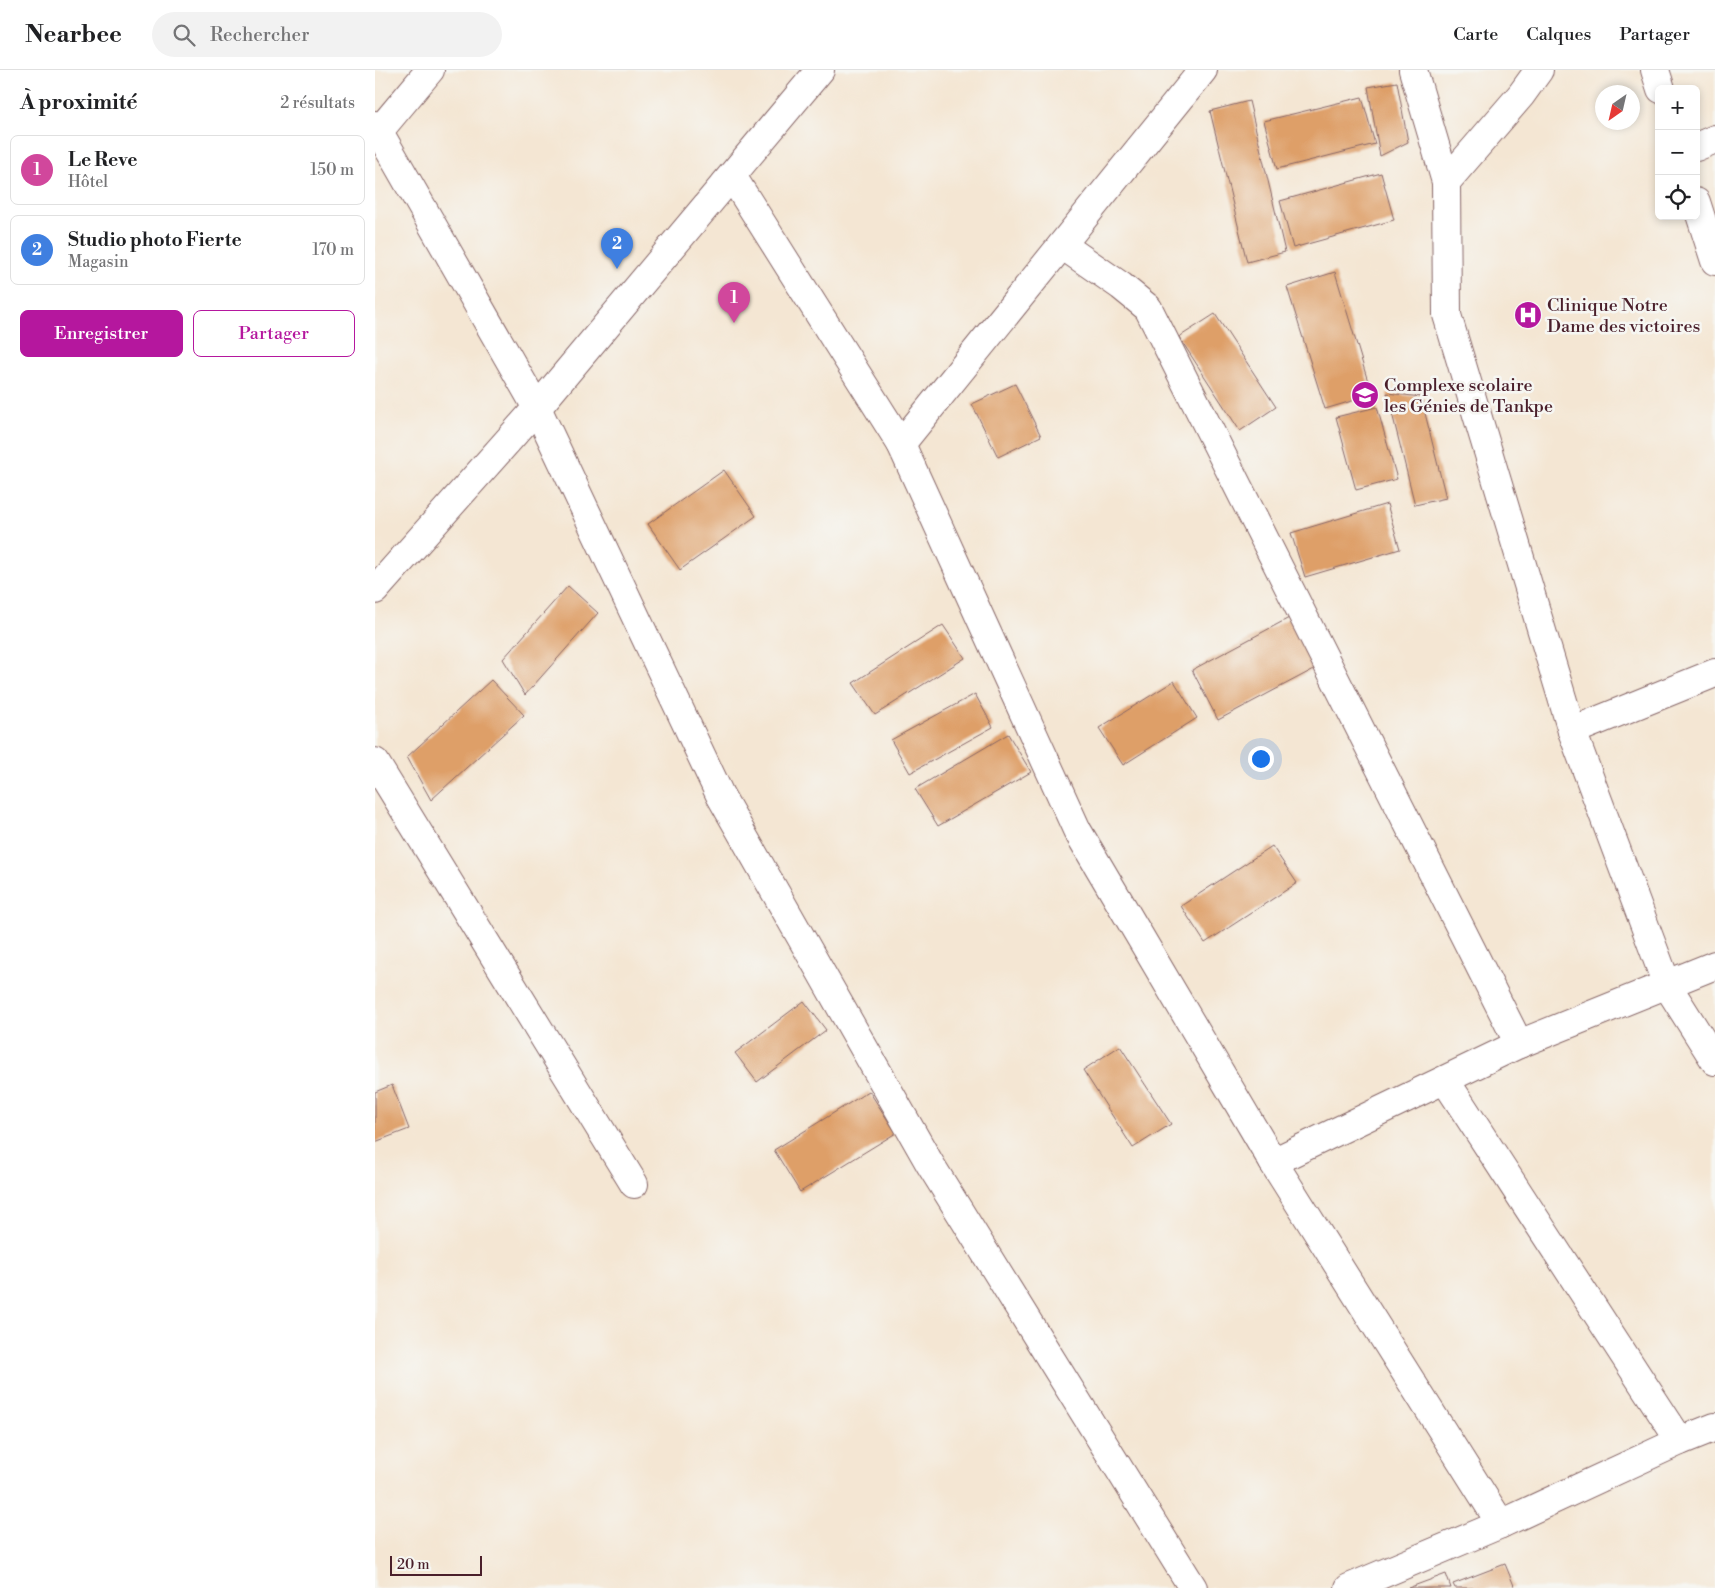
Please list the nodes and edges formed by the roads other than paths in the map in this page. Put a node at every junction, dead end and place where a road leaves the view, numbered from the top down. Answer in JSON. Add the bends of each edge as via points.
{"nodes":[{"id":1,"x":431,"y":70,"type":"edge"},
{"id":2,"x":820,"y":70,"type":"edge"},
{"id":3,"x":1203,"y":70,"type":"edge"},
{"id":4,"x":1413,"y":70,"type":"edge"},
{"id":5,"x":1539,"y":70,"type":"edge"},
{"id":6,"x":1655,"y":70,"type":"edge"},
{"id":7,"x":1660,"y":85,"type":"edge"},
{"id":8,"x":377,"y":128,"type":"edge"},
{"id":9,"x":1715,"y":139,"type":"edge"},
{"id":10,"x":1700,"y":145,"type":"edge"},
{"id":11,"x":732,"y":176,"type":"junction"},
{"id":12,"x":1446,"y":182,"type":"junction"},
{"id":13,"x":1700,"y":214,"type":"edge"},
{"id":14,"x":1061,"y":245,"type":"junction"},
{"id":15,"x":1715,"y":260,"type":"edge"},
{"id":16,"x":537,"y":408,"type":"junction"},
{"id":17,"x":901,"y":444,"type":"junction"},
{"id":18,"x":375,"y":590,"type":"edge"},
{"id":19,"x":1715,"y":673,"type":"edge"},
{"id":20,"x":1573,"y":731,"type":"junction"},
{"id":21,"x":375,"y":762,"type":"edge"},
{"id":22,"x":1715,"y":965,"type":"edge"},
{"id":23,"x":1667,"y":985,"type":"junction"},
{"id":24,"x":1519,"y":1044,"type":"junction"},
{"id":25,"x":1715,"y":1061,"type":"edge"},
{"id":26,"x":1445,"y":1080,"type":"junction"},
{"id":27,"x":1273,"y":1162,"type":"junction"},
{"id":28,"x":634,"y":1184,"type":"dead end"},
{"id":29,"x":1715,"y":1427,"type":"edge"},
{"id":30,"x":1680,"y":1441,"type":"junction"},
{"id":31,"x":1501,"y":1524,"type":"junction"},
{"id":32,"x":1193,"y":1588,"type":"edge"},
{"id":33,"x":1349,"y":1588,"type":"edge"}],
"edges":[{"from":1,"to":8,"type":"street"},
{"from":2,"to":11,"type":"street"},
{"from":3,"to":14,"type":"street"},
{"from":4,"to":12,"type":"street"},
{"from":5,"to":12,"type":"street","via":[[1516,102]]},
{"from":6,"to":7,"type":"street"},
{"from":8,"to":16,"type":"street"},
{"from":9,"to":10,"type":"street"},
{"from":11,"to":16,"type":"street"},
{"from":11,"to":17,"type":"street"},
{"from":12,"to":20,"type":"street","via":[[1447,316]]},
{"from":13,"to":15,"type":"street"},
{"from":14,"to":17,"type":"street"},
{"from":14,"to":24,"type":"street","via":[[1148,308]]},
{"from":16,"to":18,"type":"street"},
{"from":16,"to":32,"type":"street","via":[[720,795],[930,1164]]},
{"from":17,"to":27,"type":"street","via":[[1077,830]]},
{"from":19,"to":20,"type":"street"},
{"from":20,"to":23,"type":"street"},
{"from":21,"to":28,"type":"street"},
{"from":22,"to":23,"type":"street"},
{"from":23,"to":24,"type":"street"},
{"from":23,"to":25,"type":"street"},
{"from":24,"to":26,"type":"street"},
{"from":26,"to":27,"type":"street"},
{"from":26,"to":30,"type":"street"},
{"from":27,"to":31,"type":"street"},
{"from":29,"to":30,"type":"street"},
{"from":30,"to":31,"type":"street"},
{"from":31,"to":33,"type":"street"}]}
